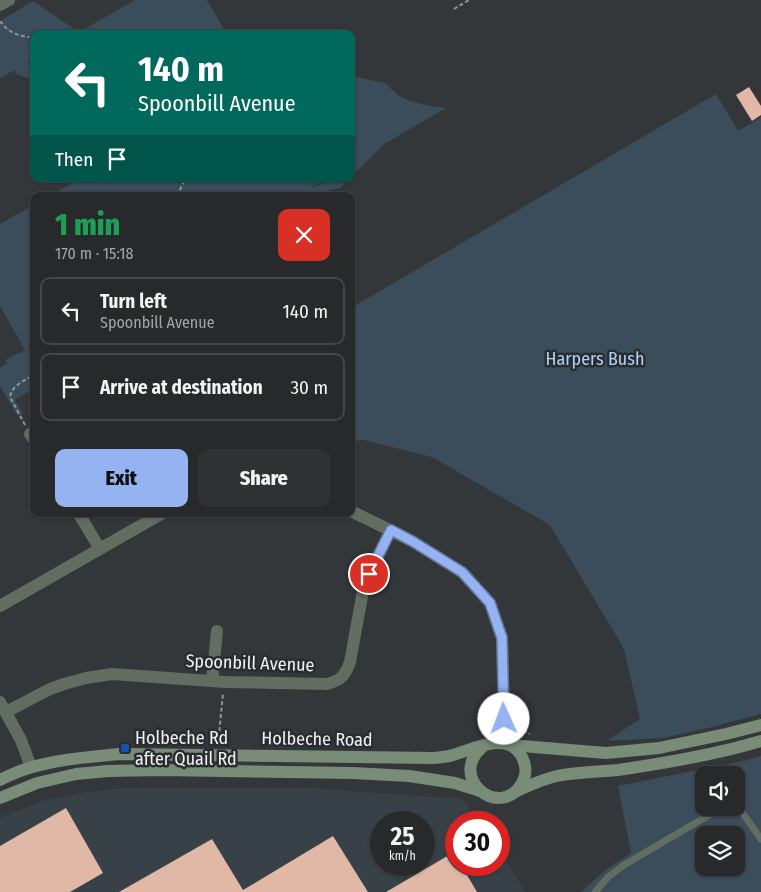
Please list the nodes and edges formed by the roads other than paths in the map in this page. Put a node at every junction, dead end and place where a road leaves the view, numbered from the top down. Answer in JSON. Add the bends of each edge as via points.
{"nodes":[{"id":1,"x":9,"y":0,"type":"edge"},
{"id":2,"x":0,"y":5,"type":"edge"},
{"id":3,"x":355,"y":513,"type":"edge"},
{"id":4,"x":81,"y":517,"type":"edge"},
{"id":5,"x":156,"y":517,"type":"edge"},
{"id":6,"x":391,"y":530,"type":"junction"},
{"id":7,"x":100,"y":549,"type":"junction"},
{"id":8,"x":0,"y":606,"type":"edge"},
{"id":9,"x":217,"y":631,"type":"dead end"},
{"id":10,"x":218,"y":681,"type":"junction"},
{"id":11,"x":3,"y":707,"type":"edge"},
{"id":12,"x":761,"y":725,"type":"edge"},
{"id":13,"x":761,"y":741,"type":"edge"},
{"id":14,"x":506,"y":744,"type":"junction"},
{"id":15,"x":485,"y":745,"type":"junction"},
{"id":16,"x":31,"y":767,"type":"junction"},
{"id":17,"x":0,"y":780,"type":"edge"},
{"id":18,"x":480,"y":791,"type":"junction"},
{"id":19,"x":514,"y":793,"type":"junction"},
{"id":20,"x":0,"y":798,"type":"edge"},
{"id":21,"x":707,"y":816,"type":"edge"},
{"id":22,"x":745,"y":816,"type":"edge"},
{"id":23,"x":761,"y":839,"type":"edge"},
{"id":24,"x":595,"y":892,"type":"edge"}],
"edges":[{"from":1,"to":2,"type":"street"},
{"from":3,"to":6,"type":"street"},
{"from":4,"to":7,"type":"street"},
{"from":5,"to":7,"type":"street"},
{"from":6,"to":10,"type":"street","name":"Spoonbill Avenue","via":[[363,591],[350,662],[342,677],[327,684]]},
{"from":6,"to":14,"type":"street","via":[[462,572],[490,603],[502,638]]},
{"from":7,"to":8,"type":"street"},
{"from":9,"to":10,"type":"street"},
{"from":10,"to":11,"type":"street","name":"Spoonbill Avenue","via":[[112,674],[79,680]]},
{"from":11,"to":16,"type":"street"},
{"from":12,"to":14,"type":"street","via":[[659,748],[619,752]]},
{"from":13,"to":19,"type":"street","via":[[692,758],[556,776]]},
{"from":14,"to":15,"type":"street","via":[[494,742]]},
{"from":14,"to":19,"type":"street","via":[[516,749],[525,763],[524,780]]},
{"from":15,"to":16,"type":"street","name":"Holbeche Road","via":[[434,758],[119,754],[73,758]]},
{"from":15,"to":18,"type":"street","via":[[473,758],[470,767],[474,784]]},
{"from":16,"to":17,"type":"street","name":"Holbeche Road"},
{"from":18,"to":19,"type":"street","via":[[496,798]]},
{"from":18,"to":20,"type":"street","name":"Holbeche Road","via":[[455,783],[409,776],[161,770],[69,776],[38,783]]},
{"from":21,"to":24,"type":"lane","via":[[624,865]]},
{"from":22,"to":23,"type":"lane"}]}
